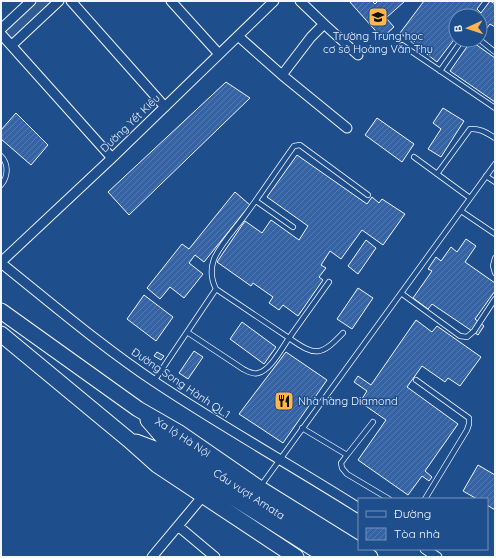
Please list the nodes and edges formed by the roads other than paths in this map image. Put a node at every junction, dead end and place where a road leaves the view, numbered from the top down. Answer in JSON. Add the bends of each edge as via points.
{"nodes":[{"id":1,"x":31,"y":1,"type":"edge"},
{"id":2,"x":59,"y":1,"type":"edge"},
{"id":3,"x":70,"y":1,"type":"edge"},
{"id":4,"x":171,"y":1,"type":"edge"},
{"id":5,"x":274,"y":1,"type":"edge"},
{"id":6,"x":300,"y":1,"type":"edge"},
{"id":7,"x":324,"y":24,"type":"junction"},
{"id":8,"x":1,"y":29,"type":"edge"},
{"id":9,"x":1,"y":34,"type":"edge"},
{"id":10,"x":238,"y":36,"type":"junction"},
{"id":11,"x":402,"y":44,"type":"dead end"},
{"id":12,"x":12,"y":45,"type":"junction"},
{"id":13,"x":456,"y":48,"type":"edge"},
{"id":14,"x":219,"y":54,"type":"junction"},
{"id":15,"x":358,"y":55,"type":"dead end"},
{"id":16,"x":440,"y":71,"type":"junction"},
{"id":17,"x":282,"y":75,"type":"junction"},
{"id":18,"x":165,"y":107,"type":"junction"},
{"id":19,"x":495,"y":108,"type":"edge"},
{"id":20,"x":347,"y":128,"type":"dead end"},
{"id":21,"x":495,"y":138,"type":"edge"},
{"id":22,"x":1,"y":156,"type":"edge"},
{"id":23,"x":414,"y":157,"type":"dead end"},
{"id":24,"x":112,"y":158,"type":"junction"},
{"id":25,"x":495,"y":164,"type":"edge"},
{"id":26,"x":437,"y":174,"type":"junction"},
{"id":27,"x":486,"y":176,"type":"junction"},
{"id":28,"x":495,"y":182,"type":"edge"},
{"id":29,"x":1,"y":185,"type":"edge"},
{"id":30,"x":368,"y":196,"type":"dead end"},
{"id":31,"x":470,"y":198,"type":"junction"},
{"id":32,"x":256,"y":201,"type":"junction"},
{"id":33,"x":461,"y":211,"type":"junction"},
{"id":34,"x":293,"y":227,"type":"dead end"},
{"id":35,"x":495,"y":234,"type":"edge"},
{"id":36,"x":495,"y":258,"type":"edge"},
{"id":37,"x":1,"y":262,"type":"edge"},
{"id":38,"x":495,"y":273,"type":"edge"},
{"id":39,"x":329,"y":282,"type":"dead end"},
{"id":40,"x":216,"y":289,"type":"junction"},
{"id":41,"x":401,"y":292,"type":"junction"},
{"id":42,"x":495,"y":299,"type":"edge"},
{"id":43,"x":1,"y":311,"type":"edge"},
{"id":44,"x":187,"y":332,"type":"junction"},
{"id":45,"x":343,"y":333,"type":"dead end"},
{"id":46,"x":1,"y":334,"type":"edge"},
{"id":47,"x":289,"y":338,"type":"junction"},
{"id":48,"x":416,"y":380,"type":"dead end"},
{"id":49,"x":154,"y":381,"type":"junction"},
{"id":50,"x":138,"y":409,"type":"junction"},
{"id":51,"x":373,"y":422,"type":"dead end"},
{"id":52,"x":302,"y":428,"type":"junction"},
{"id":53,"x":129,"y":440,"type":"junction"},
{"id":54,"x":164,"y":446,"type":"junction"},
{"id":55,"x":347,"y":455,"type":"junction"},
{"id":56,"x":279,"y":460,"type":"junction"},
{"id":57,"x":259,"y":488,"type":"junction"},
{"id":58,"x":203,"y":496,"type":"junction"},
{"id":59,"x":387,"y":498,"type":"edge"},
{"id":60,"x":426,"y":498,"type":"edge"},
{"id":61,"x":358,"y":507,"type":"edge"},
{"id":62,"x":178,"y":526,"type":"junction"},
{"id":63,"x":358,"y":550,"type":"edge"},
{"id":64,"x":359,"y":550,"type":"edge"},
{"id":65,"x":426,"y":550,"type":"edge"},
{"id":66,"x":152,"y":557,"type":"edge"},
{"id":67,"x":215,"y":557,"type":"edge"},
{"id":68,"x":296,"y":557,"type":"edge"},
{"id":69,"x":327,"y":557,"type":"edge"},
{"id":70,"x":347,"y":557,"type":"edge"},
{"id":71,"x":370,"y":557,"type":"edge"},
{"id":72,"x":437,"y":557,"type":"edge"}],
"edges":[{"from":1,"to":8,"type":"street"},
{"from":2,"to":12,"type":"street"},
{"from":3,"to":18,"type":"street"},
{"from":4,"to":14,"type":"street"},
{"from":5,"to":10,"type":"street","name":"Đường Yết Kiêu"},
{"from":6,"to":7,"type":"street"},
{"from":7,"to":15,"type":"street"},
{"from":7,"to":17,"type":"street"},
{"from":9,"to":12,"type":"street"},
{"from":10,"to":14,"type":"street","name":"Đường Yết Kiêu"},
{"from":10,"to":17,"type":"street"},
{"from":11,"to":16,"type":"lane"},
{"from":12,"to":24,"type":"street"},
{"from":13,"to":16,"type":"lane"},
{"from":14,"to":18,"type":"street","name":"Đường Yết Kiêu"},
{"from":16,"to":19,"type":"lane"},
{"from":17,"to":20,"type":"street"},
{"from":18,"to":24,"type":"street","name":"Đường Yết Kiêu"},
{"from":21,"to":26,"type":"lane","via":[[480,129],[470,129]]},
{"from":22,"to":29,"type":"lane","via":[[7,169]]},
{"from":23,"to":26,"type":"lane"},
{"from":24,"to":37,"type":"street","name":"Đường Yết Kiêu"},
{"from":25,"to":27,"type":"lane"},
{"from":26,"to":31,"type":"lane"},
{"from":27,"to":28,"type":"lane"},
{"from":27,"to":31,"type":"lane"},
{"from":30,"to":32,"type":"lane","via":[[300,145],[294,146]]},
{"from":31,"to":33,"type":"lane"},
{"from":32,"to":34,"type":"lane"},
{"from":32,"to":40,"type":"lane","via":[[214,259],[211,275]]},
{"from":33,"to":35,"type":"lane"},
{"from":33,"to":41,"type":"lane"},
{"from":36,"to":38,"type":"lane"},
{"from":37,"to":49,"type":"street","name":"Đường Song Hành QL.1"},
{"from":39,"to":47,"type":"lane"},
{"from":40,"to":44,"type":"lane"},
{"from":40,"to":47,"type":"lane"},
{"from":41,"to":42,"type":"lane","via":[[460,336],[467,337],[474,331]]},
{"from":41,"to":52,"type":"lane"},
{"from":43,"to":50,"type":"highway","name":"Xa lộ Hà Nội"},
{"from":44,"to":47,"type":"lane","via":[[243,369],[258,374],[271,364]]},
{"from":44,"to":49,"type":"lane"},
{"from":45,"to":47,"type":"lane","via":[[326,350],[318,352],[304,349]]},
{"from":46,"to":53,"type":"highway"},
{"from":48,"to":60,"type":"lane","via":[[468,418],[469,424]]},
{"from":49,"to":56,"type":"street","name":"Đường Song Hành QL.1"},
{"from":50,"to":54,"type":"highway","name":"Cầu vượt Amata"},
{"from":50,"to":57,"type":"highway","name":"Xa lộ Hà Nội","via":[[178,432]]},
{"from":51,"to":55,"type":"lane"},
{"from":52,"to":55,"type":"lane"},
{"from":52,"to":56,"type":"lane"},
{"from":53,"to":54,"type":"highway","name":"Cầu vượt Amata"},
{"from":53,"to":58,"type":"highway","via":[[157,465]]},
{"from":54,"to":69,"type":"highway","name":"Cầu vượt Amata"},
{"from":54,"to":70,"type":"highway","name":"Cầu vượt Amata"},
{"from":55,"to":59,"type":"lane","via":[[341,463],[347,474]]},
{"from":56,"to":57,"type":"lane"},
{"from":56,"to":61,"type":"street","name":"Đường Song Hành QL.1"},
{"from":57,"to":63,"type":"highway","name":"Xa lộ Hà Nội"},
{"from":58,"to":62,"type":"street"},
{"from":58,"to":68,"type":"highway"},
{"from":62,"to":66,"type":"street"},
{"from":62,"to":67,"type":"street"},
{"from":64,"to":71,"type":"highway","name":"Xa lộ Hà Nội"},
{"from":65,"to":72,"type":"street"}]}
